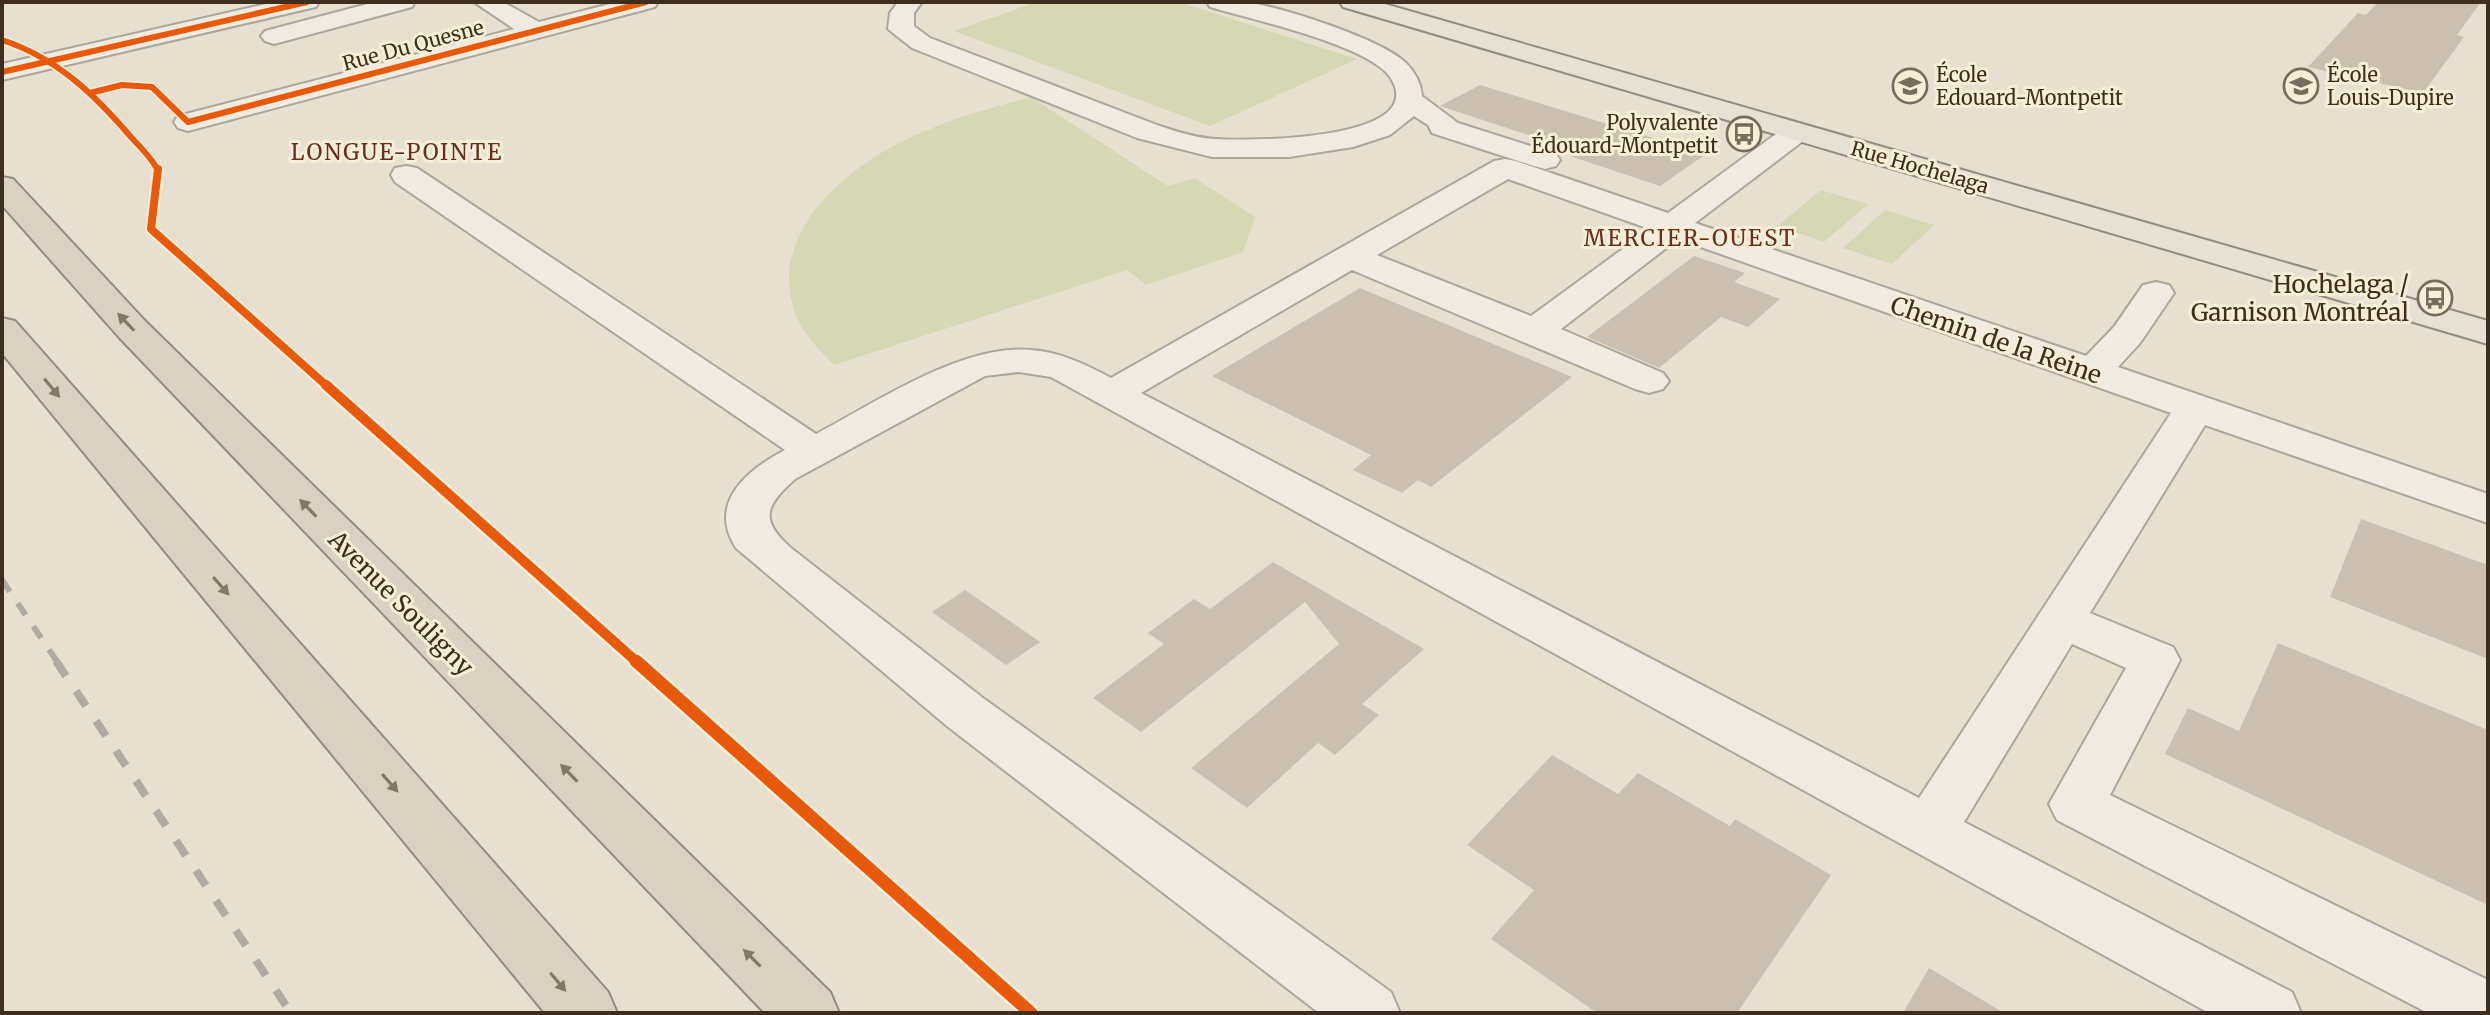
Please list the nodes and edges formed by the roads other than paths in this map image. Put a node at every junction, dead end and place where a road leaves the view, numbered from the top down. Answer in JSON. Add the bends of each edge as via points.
{"nodes":[{"id":1,"x":307,"y":2,"type":"edge"},
{"id":2,"x":403,"y":2,"type":"edge"},
{"id":3,"x":486,"y":2,"type":"edge"},
{"id":4,"x":646,"y":2,"type":"edge"},
{"id":5,"x":910,"y":2,"type":"edge"},
{"id":6,"x":1219,"y":2,"type":"edge"},
{"id":7,"x":1352,"y":2,"type":"edge"},
{"id":8,"x":535,"y":31,"type":"junction"},
{"id":9,"x":256,"y":41,"type":"dead end"},
{"id":10,"x":2,"y":72,"type":"edge"},
{"id":11,"x":1408,"y":99,"type":"junction"},
{"id":12,"x":188,"y":122,"type":"dead end"},
{"id":13,"x":1442,"y":127,"type":"junction"},
{"id":14,"x":1797,"y":132,"type":"junction"},
{"id":15,"x":1340,"y":141,"type":"junction"},
{"id":16,"x":1518,"y":172,"type":"junction"},
{"id":17,"x":406,"y":175,"type":"dead end"},
{"id":18,"x":2,"y":186,"type":"edge"},
{"id":19,"x":1672,"y":227,"type":"junction"},
{"id":20,"x":1351,"y":257,"type":"junction"},
{"id":21,"x":2156,"y":293,"type":"dead end"},
{"id":22,"x":2,"y":329,"type":"edge"},
{"id":23,"x":1535,"y":331,"type":"junction"},
{"id":24,"x":2488,"y":333,"type":"edge"},
{"id":25,"x":2092,"y":373,"type":"junction"},
{"id":26,"x":1649,"y":381,"type":"dead end"},
{"id":27,"x":1111,"y":394,"type":"junction"},
{"id":28,"x":2194,"y":409,"type":"junction"},
{"id":29,"x":814,"y":451,"type":"junction"},
{"id":30,"x":2488,"y":509,"type":"edge"},
{"id":31,"x":2061,"y":620,"type":"junction"},
{"id":32,"x":1929,"y":830,"type":"junction"},
{"id":33,"x":2488,"y":1012,"type":"edge"},
{"id":34,"x":585,"y":1013,"type":"edge"},
{"id":35,"x":807,"y":1013,"type":"edge"},
{"id":36,"x":1368,"y":1013,"type":"edge"},
{"id":37,"x":2269,"y":1013,"type":"edge"}],
"edges":[{"from":1,"to":10,"type":"street"},
{"from":2,"to":9,"type":"street"},
{"from":3,"to":8,"type":"street"},
{"from":4,"to":8,"type":"street","name":"Rue Du Quesne"},
{"from":5,"to":15,"type":"street","via":[[902,13],[901,29],[921,43],[1156,135],[1238,150]]},
{"from":6,"to":11,"type":"street","via":[[1376,53],[1405,80]]},
{"from":7,"to":14,"type":"main road","name":"Rue Hochelaga"},
{"from":8,"to":12,"type":"street","name":"Rue Du Quesne"},
{"from":11,"to":13,"type":"street","via":[[1444,123]]},
{"from":11,"to":15,"type":"street","via":[[1397,118]]},
{"from":13,"to":15,"type":"street","via":[[1426,135]]},
{"from":13,"to":16,"type":"street","via":[[1553,163]]},
{"from":14,"to":19,"type":"street"},
{"from":14,"to":24,"type":"main road","name":"Rue Hochelaga"},
{"from":16,"to":19,"type":"street","name":"Chemin de la Reine"},
{"from":16,"to":20,"type":"street"},
{"from":17,"to":29,"type":"street"},
{"from":35,"to":18,"type":"highway","name":"Avenue Souligny","one_way":true,"via":[[132,329]]},
{"from":19,"to":23,"type":"street"},
{"from":19,"to":25,"type":"street","name":"Chemin de la Reine"},
{"from":20,"to":23,"type":"street"},
{"from":20,"to":27,"type":"street"},
{"from":21,"to":25,"type":"street"},
{"from":22,"to":34,"type":"highway","one_way":true},
{"from":23,"to":26,"type":"street"},
{"from":25,"to":28,"type":"street","name":"Chemin de la Reine"},
{"from":27,"to":29,"type":"street","via":[[1038,360],[1006,359],[972,368]]},
{"from":27,"to":32,"type":"street"},
{"from":28,"to":30,"type":"street","name":"Chemin de la Reine"},
{"from":28,"to":31,"type":"street"},
{"from":29,"to":36,"type":"street","via":[[757,490],[746,515],[752,538],[965,712]]},
{"from":31,"to":32,"type":"street"},
{"from":31,"to":33,"type":"street","via":[[2155,660],[2077,804]]},
{"from":32,"to":37,"type":"street"}]}
